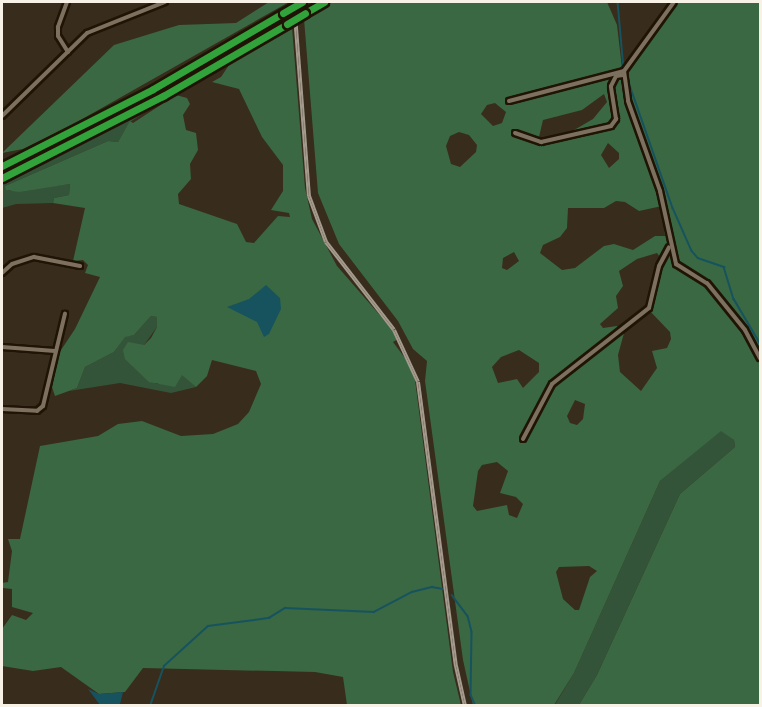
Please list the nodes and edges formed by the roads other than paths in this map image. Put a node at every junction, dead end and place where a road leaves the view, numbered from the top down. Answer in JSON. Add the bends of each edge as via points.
{"nodes":[{"id":1,"x":67,"y":2,"type":"edge"},
{"id":2,"x":165,"y":2,"type":"edge"},
{"id":3,"x":302,"y":2,"type":"edge"},
{"id":4,"x":324,"y":2,"type":"edge"},
{"id":5,"x":674,"y":2,"type":"edge"},
{"id":6,"x":68,"y":52,"type":"junction"},
{"id":7,"x":624,"y":73,"type":"junction"},
{"id":8,"x":508,"y":101,"type":"dead end"},
{"id":9,"x":2,"y":116,"type":"edge"},
{"id":10,"x":515,"y":133,"type":"dead end"},
{"id":11,"x":2,"y":166,"type":"edge"},
{"id":12,"x":2,"y":178,"type":"edge"},
{"id":13,"x":669,"y":246,"type":"junction"},
{"id":14,"x":80,"y":266,"type":"dead end"},
{"id":15,"x":2,"y":273,"type":"edge"},
{"id":16,"x":65,"y":314,"type":"dead end"},
{"id":17,"x":2,"y":347,"type":"edge"},
{"id":18,"x":56,"y":351,"type":"junction"},
{"id":19,"x":760,"y":358,"type":"edge"},
{"id":20,"x":2,"y":409,"type":"edge"},
{"id":21,"x":523,"y":439,"type":"dead end"}],
"edges":[{"from":1,"to":6,"type":"street","via":[[57,27]]},
{"from":2,"to":6,"type":"street","via":[[98,25]]},
{"from":3,"to":11,"type":"highway","bridge":true,"via":[[153,89]]},
{"from":4,"to":12,"type":"highway","bridge":true,"via":[[163,96]]},
{"from":5,"to":7,"type":"street"},
{"from":6,"to":9,"type":"street"},
{"from":7,"to":8,"type":"street"},
{"from":7,"to":10,"type":"street","via":[[616,76],[611,86],[616,119],[611,126],[541,142]]},
{"from":7,"to":13,"type":"street","via":[[628,101],[660,191]]},
{"from":13,"to":19,"type":"street","via":[[678,267],[707,283],[745,330]]},
{"from":13,"to":21,"type":"street","via":[[659,266],[648,308],[552,384]]},
{"from":14,"to":15,"type":"street","via":[[34,257],[12,264]]},
{"from":16,"to":18,"type":"street"},
{"from":17,"to":18,"type":"street"},
{"from":18,"to":20,"type":"street","via":[[43,406],[26,411]]}]}
